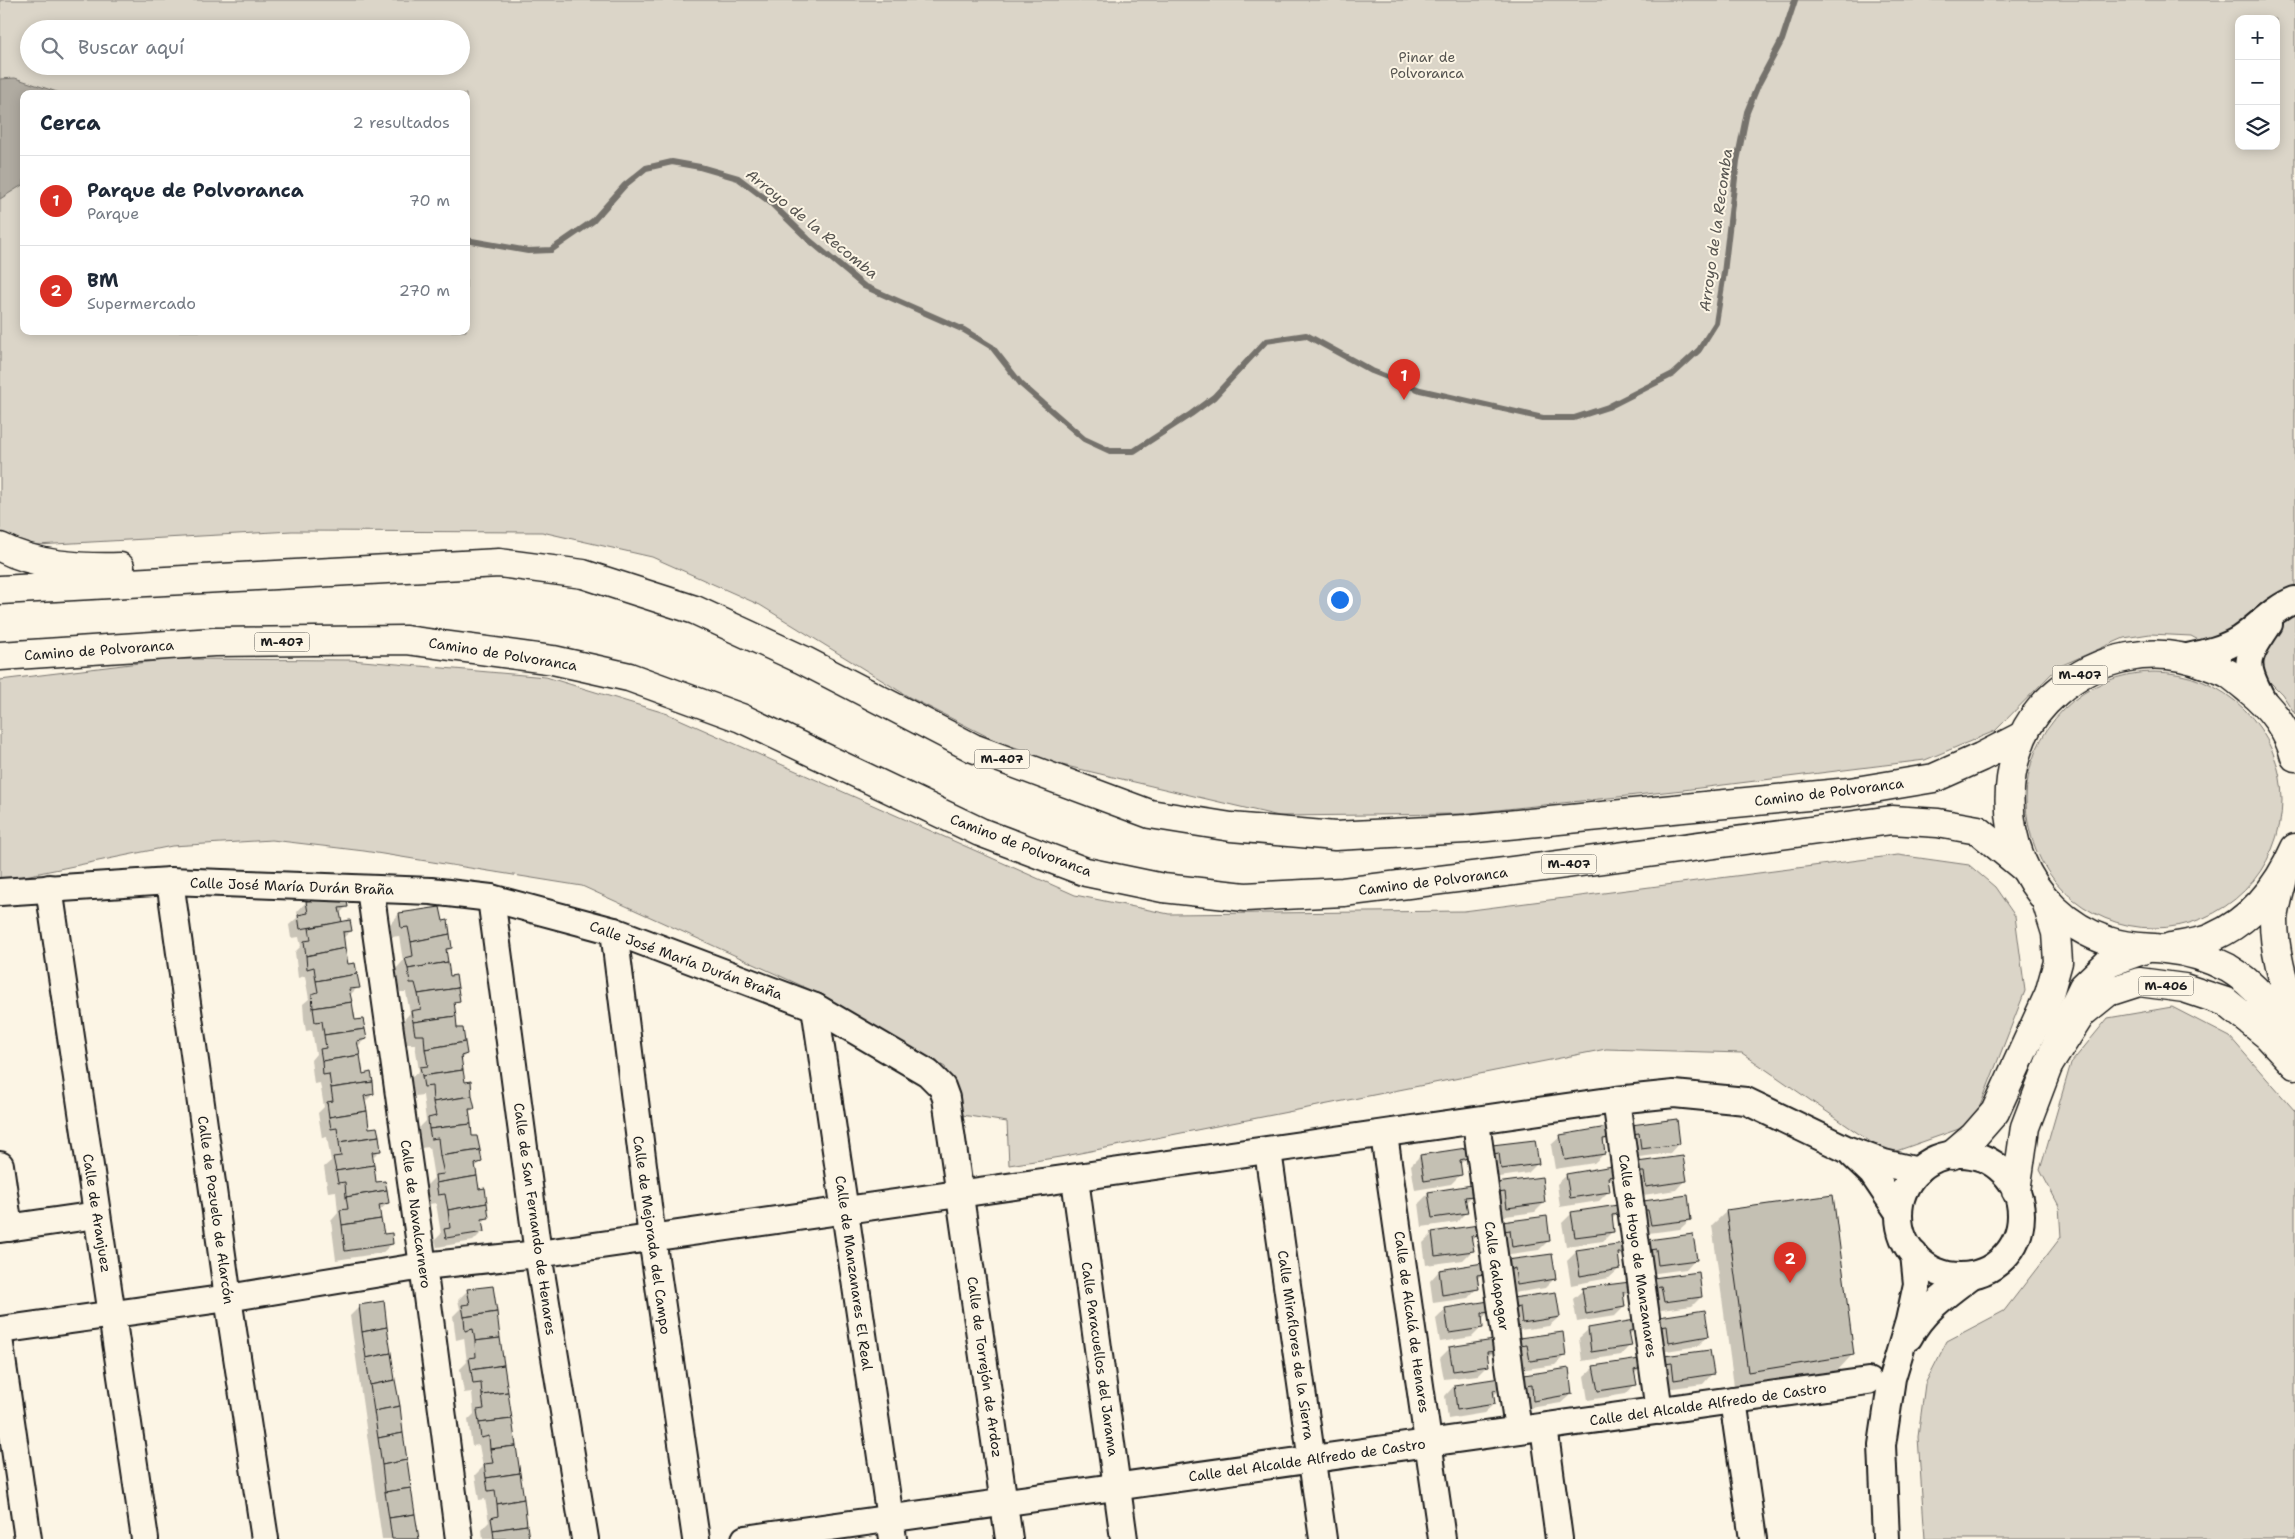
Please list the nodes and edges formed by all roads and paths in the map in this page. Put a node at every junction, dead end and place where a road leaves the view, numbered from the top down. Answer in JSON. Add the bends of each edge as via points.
{"nodes":[{"id":1,"x":0,"y":547,"type":"edge"},
{"id":2,"x":499,"y":564,"type":"junction"},
{"id":3,"x":0,"y":590,"type":"edge"},
{"id":4,"x":2290,"y":602,"type":"edge"},
{"id":5,"x":3,"y":657,"type":"edge"},
{"id":6,"x":2188,"y":657,"type":"junction"},
{"id":7,"x":2263,"y":701,"type":"junction"},
{"id":8,"x":2022,"y":736,"type":"junction"},
{"id":9,"x":2295,"y":755,"type":"edge"},
{"id":10,"x":2295,"y":848,"type":"edge"},
{"id":11,"x":2024,"y":868,"type":"junction"},
{"id":12,"x":2284,"y":873,"type":"junction"},
{"id":13,"x":170,"y":881,"type":"junction"},
{"id":14,"x":49,"y":888,"type":"junction"},
{"id":15,"x":370,"y":889,"type":"junction"},
{"id":16,"x":0,"y":892,"type":"edge"},
{"id":17,"x":491,"y":898,"type":"junction"},
{"id":18,"x":2046,"y":901,"type":"junction"},
{"id":19,"x":614,"y":931,"type":"junction"},
{"id":20,"x":2155,"y":949,"type":"junction"},
{"id":21,"x":815,"y":1007,"type":"junction"},
{"id":22,"x":2295,"y":1007,"type":"edge"},
{"id":23,"x":2295,"y":1040,"type":"edge"},
{"id":24,"x":2295,"y":1065,"type":"edge"},
{"id":25,"x":2048,"y":1066,"type":"junction"},
{"id":26,"x":1616,"y":1100,"type":"junction"},
{"id":27,"x":1476,"y":1122,"type":"junction"},
{"id":28,"x":1384,"y":1135,"type":"junction"},
{"id":29,"x":1846,"y":1149,"type":"junction"},
{"id":30,"x":1268,"y":1151,"type":"junction"},
{"id":31,"x":1952,"y":1154,"type":"junction"},
{"id":32,"x":0,"y":1165,"type":"edge"},
{"id":33,"x":1918,"y":1171,"type":"junction"},
{"id":34,"x":1075,"y":1178,"type":"junction"},
{"id":35,"x":2016,"y":1191,"type":"junction"},
{"id":36,"x":960,"y":1195,"type":"junction"},
{"id":37,"x":844,"y":1211,"type":"junction"},
{"id":38,"x":1899,"y":1213,"type":"junction"},
{"id":39,"x":97,"y":1215,"type":"junction"},
{"id":40,"x":5,"y":1228,"type":"edge"},
{"id":41,"x":652,"y":1238,"type":"junction"},
{"id":42,"x":538,"y":1254,"type":"junction"},
{"id":43,"x":1914,"y":1254,"type":"junction"},
{"id":44,"x":423,"y":1266,"type":"junction"},
{"id":45,"x":1972,"y":1275,"type":"junction"},
{"id":46,"x":228,"y":1298,"type":"junction"},
{"id":47,"x":112,"y":1315,"type":"junction"},
{"id":48,"x":0,"y":1330,"type":"edge"},
{"id":49,"x":0,"y":1346,"type":"edge"},
{"id":50,"x":1897,"y":1362,"type":"junction"},
{"id":51,"x":1868,"y":1381,"type":"dead end"},
{"id":52,"x":1734,"y":1400,"type":"junction"},
{"id":53,"x":1659,"y":1411,"type":"junction"},
{"id":54,"x":1544,"y":1426,"type":"junction"},
{"id":55,"x":1518,"y":1430,"type":"junction"},
{"id":56,"x":1429,"y":1443,"type":"junction"},
{"id":57,"x":1312,"y":1459,"type":"junction"},
{"id":58,"x":1117,"y":1486,"type":"junction"},
{"id":59,"x":1004,"y":1502,"type":"junction"},
{"id":60,"x":891,"y":1528,"type":"edge"},
{"id":61,"x":28,"y":1539,"type":"edge"},
{"id":62,"x":145,"y":1539,"type":"edge"},
{"id":63,"x":265,"y":1539,"type":"edge"},
{"id":64,"x":459,"y":1539,"type":"edge"},
{"id":65,"x":585,"y":1539,"type":"edge"},
{"id":66,"x":696,"y":1539,"type":"edge"},
{"id":67,"x":745,"y":1539,"type":"edge"},
{"id":68,"x":1009,"y":1539,"type":"edge"},
{"id":69,"x":1124,"y":1539,"type":"edge"},
{"id":70,"x":1323,"y":1539,"type":"edge"},
{"id":71,"x":1442,"y":1539,"type":"edge"},
{"id":72,"x":1559,"y":1539,"type":"edge"},
{"id":73,"x":1754,"y":1539,"type":"edge"},
{"id":74,"x":1886,"y":1539,"type":"edge"}],
"edges":[{"from":1,"to":2,"type":"highway","number":"M-407","via":[[39,561],[99,567],[431,548]]},
{"from":2,"to":3,"type":"highway","name":"Camino de Polvoranca","number":"M-407"},
{"from":2,"to":8,"type":"highway","name":"Camino de Polvoranca","number":"M-407","via":[[583,574],[695,610],[802,660],[972,748],[1150,814],[1231,827],[1335,836],[1466,830],[1850,792],[1934,778]]},
{"from":4,"to":6,"type":"street","via":[[2239,639],[2214,651]]},
{"from":4,"to":7,"type":"street","via":[[2251,651],[2248,673]]},
{"from":5,"to":11,"type":"highway","name":"Camino de Polvoranca","number":"M-407","via":[[214,642],[406,640],[553,660],[629,677],[741,718],[980,832],[1086,872],[1164,888],[1245,897],[1343,892],[1513,872],[1892,820],[1978,830]]},
{"from":6,"to":7,"type":"highway","number":"M-407","via":[[2228,674]]},
{"from":6,"to":8,"type":"highway","number":"M-407","via":[[2149,653],[2110,660],[2074,677],[2044,703]]},
{"from":7,"to":9,"type":"highway","number":"M-407","via":[[2282,725]]},
{"from":8,"to":11,"type":"highway","number":"M-407","via":[[2009,780],[2009,825]]},
{"from":10,"to":12,"type":"highway","number":"M-407"},
{"from":11,"to":18,"type":"highway","number":"M-407"},
{"from":12,"to":20,"type":"highway","number":"M-407","via":[[2254,911],[2212,937]]},
{"from":12,"to":22,"type":"highway","via":[[2274,920],[2278,955],[2289,998]]},
{"from":13,"to":14,"type":"street","name":"Calle José María Durán Braña"},
{"from":13,"to":15,"type":"street","name":"Calle José María Durán Braña"},
{"from":13,"to":46,"type":"street","name":"Calle de Pozuelo de Alarcón"},
{"from":14,"to":16,"type":"street","name":"Calle José María Durán Braña"},
{"from":14,"to":39,"type":"street","name":"Calle de Aranjuez"},
{"from":15,"to":17,"type":"street","name":"Calle José María Durán Braña","via":[[431,891]]},
{"from":15,"to":44,"type":"street","name":"Calle de Navalcarnero"},
{"from":17,"to":19,"type":"street","name":"Calle José María Durán Braña"},
{"from":17,"to":42,"type":"street","name":"Calle de San Fernando de Henares"},
{"from":18,"to":20,"type":"highway","number":"M-407","via":[[2075,925],[2108,941]]},
{"from":18,"to":31,"type":"highway","via":[[2056,933],[2058,962],[2049,994],[1995,1112]]},
{"from":19,"to":21,"type":"street","name":"Calle José María Durán Braña"},
{"from":19,"to":41,"type":"street","name":"Calle de Mejorada del Campo"},
{"from":20,"to":23,"type":"highway","via":[[2201,956],[2229,969],[2265,998]]},
{"from":20,"to":25,"type":"highway","via":[[2109,962],[2084,986]]},
{"from":21,"to":36,"type":"street","name":"Calle José María Durán Braña","via":[[928,1073],[942,1087]]},
{"from":21,"to":37,"type":"street","name":"Calle de Manzanares El Real"},
{"from":24,"to":25,"type":"highway","number":"M-406","via":[[2267,1035],[2226,1002],[2184,988],[2139,982],[2108,992],[2082,1013]]},
{"from":25,"to":35,"type":"highway","via":[[2025,1127]]},
{"from":26,"to":27,"type":"street"},
{"from":26,"to":29,"type":"street","via":[[1674,1094],[1746,1101]]},
{"from":26,"to":53,"type":"street","name":"Calle de Hoyo de Manzanares"},
{"from":27,"to":28,"type":"street"},
{"from":27,"to":55,"type":"street","name":"Calle Galapagar"},
{"from":28,"to":30,"type":"street"},
{"from":28,"to":56,"type":"street","name":"Calle de Alcalá de Henares"},
{"from":29,"to":33,"type":"street"},
{"from":29,"to":38,"type":"street","via":[[1872,1173]]},
{"from":30,"to":34,"type":"street"},
{"from":30,"to":57,"type":"street","name":"Calle Miraflores de la Sierra"},
{"from":31,"to":33,"type":"street","via":[[1934,1160]]},
{"from":31,"to":35,"type":"street","via":[[1972,1155],[1990,1162],[2006,1174]]},
{"from":32,"to":40,"type":"street"},
{"from":33,"to":38,"type":"street","via":[[1908,1183]]},
{"from":34,"to":36,"type":"street"},
{"from":34,"to":58,"type":"street","name":"Calle Paracuellos del Jarama"},
{"from":35,"to":45,"type":"street","via":[[2021,1208],[2020,1227],[2014,1244],[2004,1258],[1989,1269]]},
{"from":36,"to":37,"type":"street"},
{"from":36,"to":59,"type":"street","name":"Calle de Torrejón de Ardoz"},
{"from":37,"to":41,"type":"street"},
{"from":37,"to":60,"type":"street","name":"Calle de Manzanares El Real"},
{"from":38,"to":43,"type":"street","via":[[1905,1242]]},
{"from":39,"to":40,"type":"street"},
{"from":39,"to":47,"type":"street","name":"Calle de Aranjuez"},
{"from":41,"to":42,"type":"street"},
{"from":41,"to":66,"type":"street","name":"Calle de Mejorada del Campo"},
{"from":42,"to":44,"type":"street"},
{"from":42,"to":65,"type":"street","name":"Calle de San Fernando de Henares"},
{"from":43,"to":45,"type":"street","via":[[1940,1273]]},
{"from":43,"to":50,"type":"street","via":[[1917,1284]]},
{"from":44,"to":46,"type":"street"},
{"from":44,"to":64,"type":"street","name":"Calle de Navalcarnero"},
{"from":45,"to":50,"type":"street","via":[[1939,1299],[1915,1326]]},
{"from":46,"to":47,"type":"street"},
{"from":46,"to":63,"type":"street","name":"Calle de Pozuelo de Alarcón"},
{"from":47,"to":48,"type":"street"},
{"from":47,"to":62,"type":"street","name":"Calle de Aranjuez"},
{"from":49,"to":61,"type":"street"},
{"from":50,"to":74,"type":"street","via":[[1882,1445]]},
{"from":51,"to":52,"type":"street","name":"Calle del Alcalde Alfredo de Castro"},
{"from":52,"to":53,"type":"street","name":"Calle del Alcalde Alfredo de Castro"},
{"from":52,"to":73,"type":"street"},
{"from":53,"to":54,"type":"street","name":"Calle del Alcalde Alfredo de Castro"},
{"from":54,"to":55,"type":"street","name":"Calle del Alcalde Alfredo de Castro"},
{"from":54,"to":72,"type":"street"},
{"from":55,"to":56,"type":"street","name":"Calle del Alcalde Alfredo de Castro"},
{"from":56,"to":57,"type":"street","name":"Calle del Alcalde Alfredo de Castro"},
{"from":56,"to":71,"type":"street","name":"Calle de Alcalá de Henares"},
{"from":57,"to":58,"type":"street","name":"Calle del Alcalde Alfredo de Castro"},
{"from":57,"to":70,"type":"street","name":"Calle Miraflores de la Sierra"},
{"from":58,"to":59,"type":"street","name":"Calle del Alcalde Alfredo de Castro"},
{"from":58,"to":69,"type":"street","name":"Calle Paracuellos del Jarama"},
{"from":59,"to":60,"type":"street","name":"Calle del Alcalde Alfredo de Castro"},
{"from":59,"to":68,"type":"street","name":"Calle de Torrejón de Ardoz"},
{"from":60,"to":67,"type":"street","name":"Calle del Alcalde Alfredo de Castro"}]}
